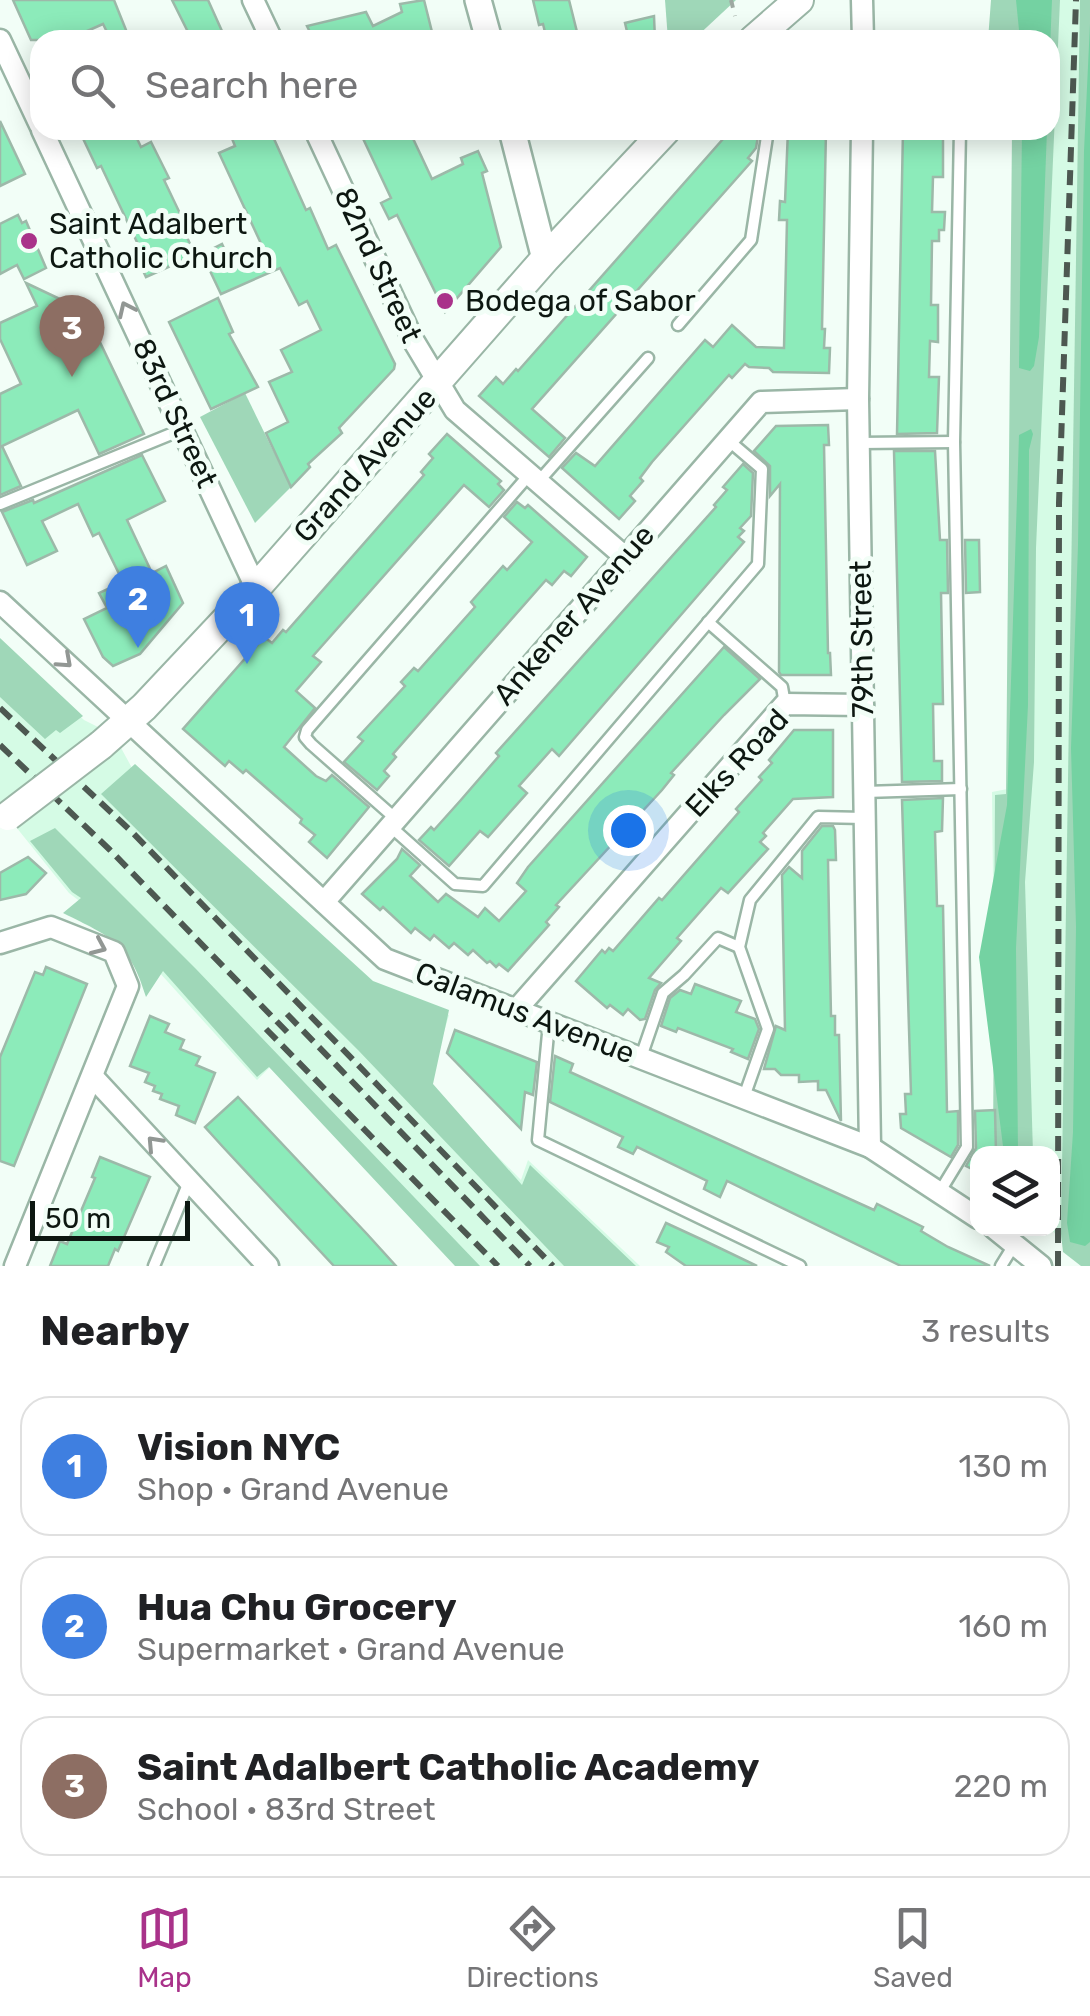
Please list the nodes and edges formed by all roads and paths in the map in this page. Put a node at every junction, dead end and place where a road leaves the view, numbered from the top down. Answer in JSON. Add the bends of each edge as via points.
{"nodes":[{"id":1,"x":253,"y":0,"type":"edge"},
{"id":2,"x":478,"y":0,"type":"edge"},
{"id":3,"x":731,"y":0,"type":"edge"},
{"id":4,"x":799,"y":0,"type":"edge"},
{"id":5,"x":862,"y":0,"type":"edge"},
{"id":6,"x":736,"y":16,"type":"dead end"},
{"id":7,"x":267,"y":30,"type":"edge"},
{"id":8,"x":486,"y":30,"type":"edge"},
{"id":9,"x":765,"y":30,"type":"edge"},
{"id":10,"x":863,"y":30,"type":"edge"},
{"id":11,"x":0,"y":40,"type":"edge"},
{"id":12,"x":30,"y":104,"type":"edge"},
{"id":13,"x":47,"y":140,"type":"edge"},
{"id":14,"x":319,"y":140,"type":"edge"},
{"id":15,"x":514,"y":140,"type":"edge"},
{"id":16,"x":657,"y":140,"type":"edge"},
{"id":17,"x":767,"y":140,"type":"edge"},
{"id":18,"x":862,"y":140,"type":"edge"},
{"id":19,"x":960,"y":140,"type":"edge"},
{"id":20,"x":544,"y":259,"type":"junction"},
{"id":21,"x":678,"y":326,"type":"dead end"},
{"id":22,"x":648,"y":358,"type":"dead end"},
{"id":23,"x":438,"y":382,"type":"junction"},
{"id":24,"x":858,"y":399,"type":"junction"},
{"id":25,"x":182,"y":429,"type":"junction"},
{"id":26,"x":728,"y":439,"type":"junction"},
{"id":27,"x":954,"y":442,"type":"junction"},
{"id":28,"x":859,"y":443,"type":"junction"},
{"id":29,"x":534,"y":478,"type":"junction"},
{"id":30,"x":0,"y":504,"type":"edge"},
{"id":31,"x":625,"y":557,"type":"junction"},
{"id":32,"x":256,"y":588,"type":"junction"},
{"id":33,"x":0,"y":602,"type":"edge"},
{"id":34,"x":708,"y":622,"type":"junction"},
{"id":35,"x":784,"y":704,"type":"junction"},
{"id":36,"x":862,"y":705,"type":"junction"},
{"id":37,"x":130,"y":720,"type":"junction"},
{"id":38,"x":961,"y":789,"type":"junction"},
{"id":39,"x":864,"y":792,"type":"junction"},
{"id":40,"x":4,"y":818,"type":"edge"},
{"id":41,"x":864,"y":818,"type":"junction"},
{"id":42,"x":393,"y":822,"type":"junction"},
{"id":43,"x":324,"y":902,"type":"junction"},
{"id":44,"x":0,"y":943,"type":"edge"},
{"id":45,"x":739,"y":947,"type":"junction"},
{"id":46,"x":516,"y":1010,"type":"junction"},
{"id":47,"x":549,"y":1023,"type":"junction"},
{"id":48,"x":640,"y":1058,"type":"junction"},
{"id":49,"x":93,"y":1077,"type":"junction"},
{"id":50,"x":744,"y":1098,"type":"junction"},
{"id":51,"x":870,"y":1147,"type":"junction"},
{"id":52,"x":189,"y":1181,"type":"junction"},
{"id":53,"x":939,"y":1192,"type":"junction"},
{"id":54,"x":970,"y":1213,"type":"edge"},
{"id":55,"x":1004,"y":1236,"type":"edge"},
{"id":56,"x":1014,"y":1244,"type":"junction"},
{"id":57,"x":15,"y":1266,"type":"edge"},
{"id":58,"x":154,"y":1266,"type":"edge"},
{"id":59,"x":268,"y":1266,"type":"edge"},
{"id":60,"x":800,"y":1266,"type":"edge"},
{"id":61,"x":1001,"y":1266,"type":"edge"},
{"id":62,"x":1041,"y":1266,"type":"edge"}],
"edges":[{"from":1,"to":7,"type":"street"},
{"from":2,"to":8,"type":"street"},
{"from":3,"to":6,"type":"path"},
{"from":4,"to":9,"type":"main road"},
{"from":5,"to":10,"type":"street"},
{"from":11,"to":12,"type":"street","name":"83rd Street"},
{"from":25,"to":13,"type":"street","name":"83rd Street","one_way":true},
{"from":14,"to":23,"type":"street","name":"82nd Street"},
{"from":15,"to":20,"type":"street"},
{"from":16,"to":20,"type":"main road","name":"Grand Avenue"},
{"from":17,"to":21,"type":"lane","via":[[752,240]]},
{"from":18,"to":24,"type":"street","name":"79th Street"},
{"from":19,"to":27,"type":"lane"},
{"from":20,"to":23,"type":"main road","name":"Grand Avenue"},
{"from":22,"to":29,"type":"lane"},
{"from":23,"to":29,"type":"street","name":"82nd Street","via":[[455,410]]},
{"from":23,"to":32,"type":"main road","name":"Grand Avenue"},
{"from":24,"to":26,"type":"street","name":"Ankener Avenue","via":[[761,402]]},
{"from":24,"to":28,"type":"street","name":"79th Street"},
{"from":25,"to":30,"type":"lane"},
{"from":25,"to":32,"type":"street","name":"83rd Street"},
{"from":26,"to":31,"type":"street","name":"Ankener Avenue"},
{"from":26,"to":34,"type":"lane","via":[[762,470],[758,564]]},
{"from":27,"to":28,"type":"lane"},
{"from":27,"to":38,"type":"lane"},
{"from":28,"to":36,"type":"street","name":"79th Street"},
{"from":29,"to":31,"type":"street","name":"82nd Street"},
{"from":29,"to":42,"type":"lane","via":[[307,730],[311,744]]},
{"from":31,"to":42,"type":"street","name":"Ankener Avenue"},
{"from":32,"to":37,"type":"main road","name":"Grand Avenue"},
{"from":33,"to":37,"type":"street","name":"Calamus Avenue","one_way":true},
{"from":34,"to":35,"type":"lane","via":[[782,686]]},
{"from":34,"to":42,"type":"lane","via":[[483,886],[455,884]]},
{"from":35,"to":36,"type":"street","name":"Elks Road"},
{"from":35,"to":46,"type":"street","name":"Elks Road"},
{"from":36,"to":39,"type":"street","name":"79th Street"},
{"from":37,"to":40,"type":"main road","name":"Grand Avenue","bridge":true},
{"from":37,"to":43,"type":"street","name":"Calamus Avenue"},
{"from":38,"to":39,"type":"lane"},
{"from":38,"to":53,"type":"lane","via":[[967,1147]]},
{"from":39,"to":41,"type":"street","name":"79th Street"},
{"from":41,"to":45,"type":"lane","via":[[818,817],[750,900]]},
{"from":41,"to":51,"type":"street","name":"79th Street"},
{"from":42,"to":43,"type":"street","name":"Ankener Avenue"},
{"from":43,"to":46,"type":"street","name":"Calamus Avenue","via":[[385,960]]},
{"from":44,"to":49,"type":"street","one_way":true,"via":[[50,927],[114,952],[128,986]]},
{"from":45,"to":48,"type":"lane","via":[[718,938],[663,992]]},
{"from":45,"to":50,"type":"lane","via":[[768,1030]]},
{"from":46,"to":47,"type":"street","name":"Calamus Avenue"},
{"from":47,"to":48,"type":"street","name":"Calamus Avenue"},
{"from":47,"to":60,"type":"lane","via":[[538,1140]]},
{"from":48,"to":50,"type":"street","name":"Calamus Avenue"},
{"from":52,"to":49,"type":"street","one_way":true},
{"from":49,"to":57,"type":"street"},
{"from":50,"to":51,"type":"street","name":"Calamus Avenue"},
{"from":51,"to":53,"type":"street","name":"Calamus Avenue"},
{"from":52,"to":58,"type":"lane"},
{"from":52,"to":59,"type":"street"},
{"from":53,"to":54,"type":"street","name":"Calamus Avenue"},
{"from":55,"to":56,"type":"street"},
{"from":56,"to":61,"type":"lane"},
{"from":56,"to":62,"type":"street"}]}
